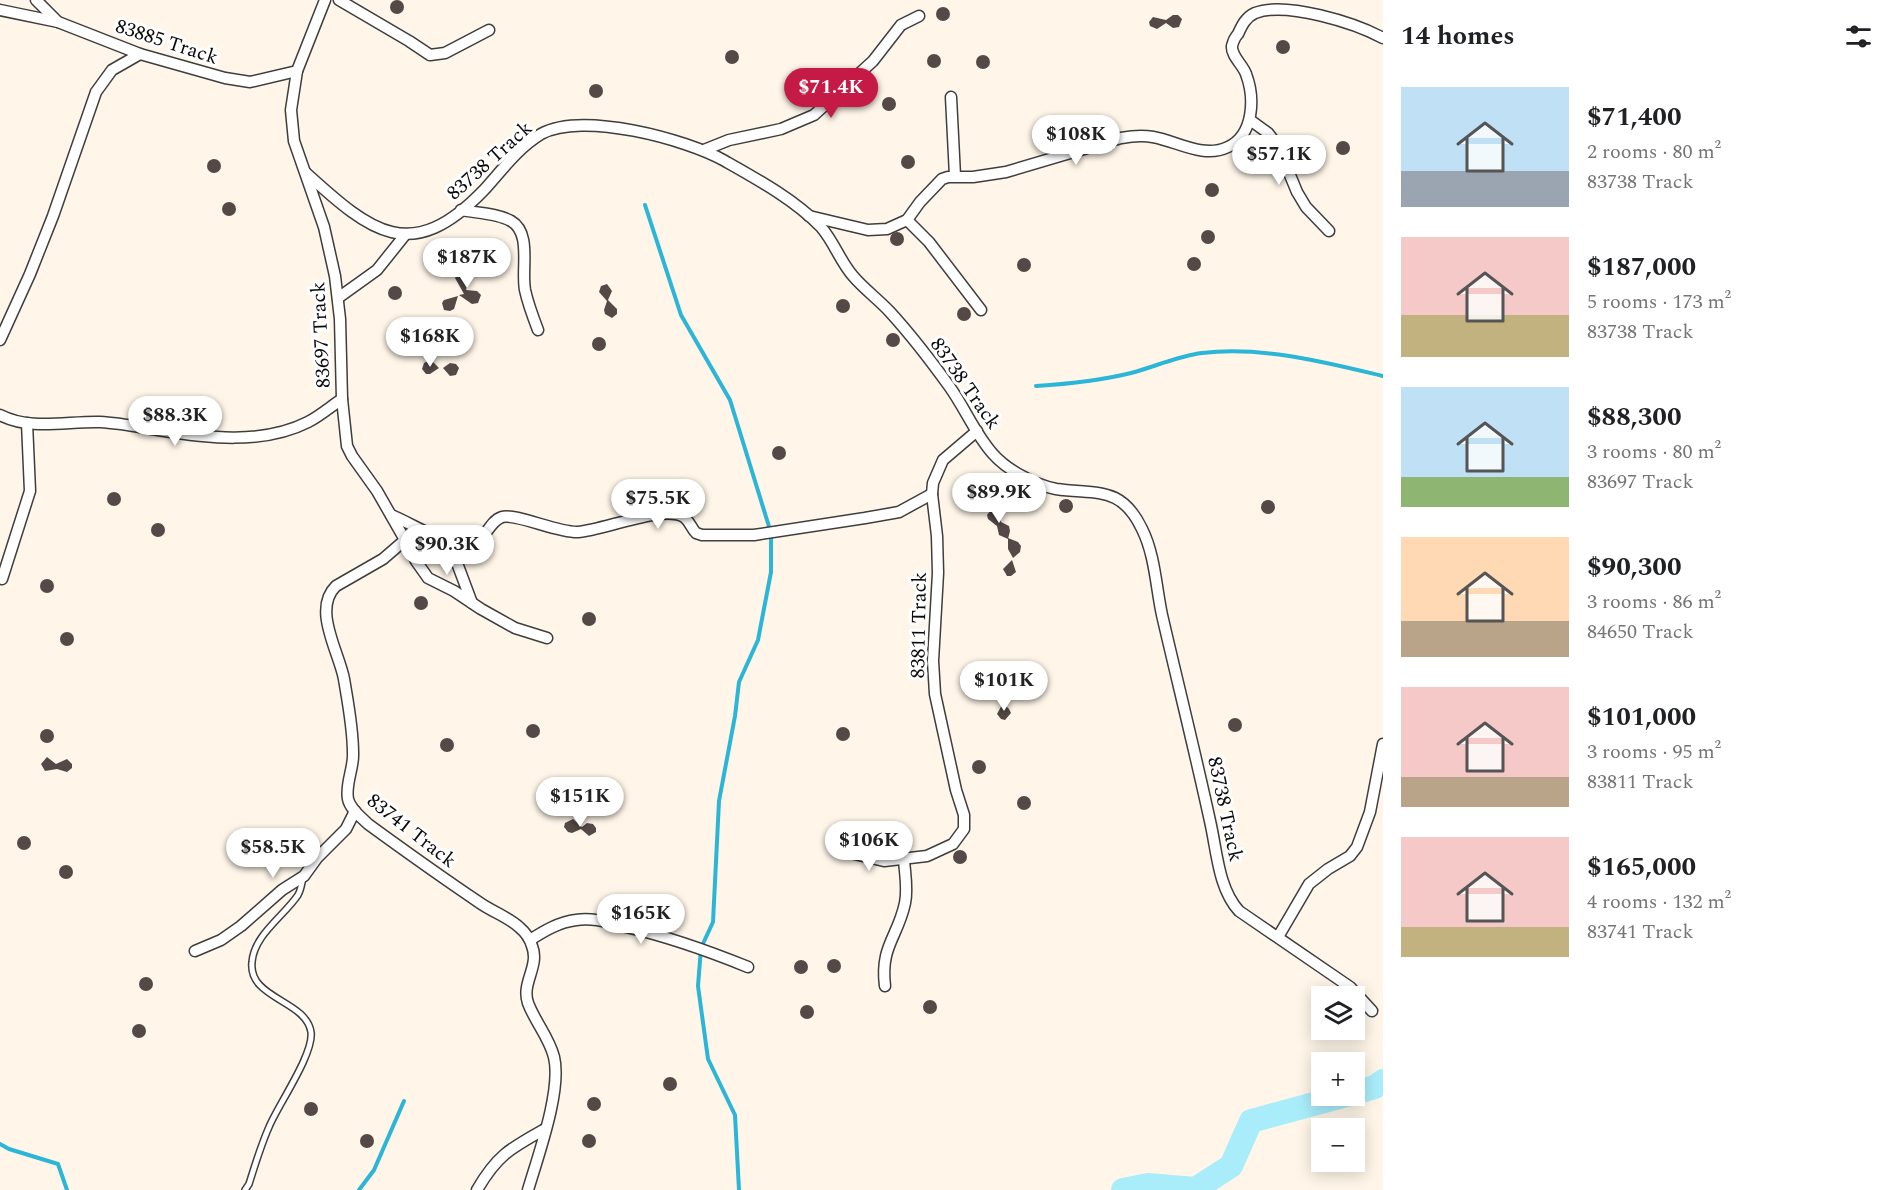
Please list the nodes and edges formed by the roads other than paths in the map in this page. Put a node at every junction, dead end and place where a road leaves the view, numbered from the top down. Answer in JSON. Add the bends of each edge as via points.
{"nodes":[{"id":1,"x":36,"y":0,"type":"edge"},
{"id":2,"x":325,"y":0,"type":"edge"},
{"id":3,"x":339,"y":0,"type":"edge"},
{"id":4,"x":0,"y":10,"type":"edge"},
{"id":5,"x":919,"y":16,"type":"dead end"},
{"id":6,"x":58,"y":22,"type":"junction"},
{"id":7,"x":489,"y":30,"type":"dead end"},
{"id":8,"x":1383,"y":38,"type":"edge"},
{"id":9,"x":140,"y":54,"type":"junction"},
{"id":10,"x":297,"y":71,"type":"junction"},
{"id":11,"x":951,"y":97,"type":"dead end"},
{"id":12,"x":1250,"y":120,"type":"junction"},
{"id":13,"x":704,"y":150,"type":"junction"},
{"id":14,"x":306,"y":173,"type":"junction"},
{"id":15,"x":955,"y":176,"type":"junction"},
{"id":16,"x":461,"y":210,"type":"junction"},
{"id":17,"x":809,"y":216,"type":"junction"},
{"id":18,"x":906,"y":220,"type":"junction"},
{"id":19,"x":1329,"y":231,"type":"dead end"},
{"id":20,"x":405,"y":235,"type":"junction"},
{"id":21,"x":338,"y":298,"type":"junction"},
{"id":22,"x":981,"y":310,"type":"dead end"},
{"id":23,"x":538,"y":330,"type":"dead end"},
{"id":24,"x":0,"y":340,"type":"edge"},
{"id":25,"x":342,"y":399,"type":"junction"},
{"id":26,"x":0,"y":415,"type":"edge"},
{"id":27,"x":27,"y":423,"type":"junction"},
{"id":28,"x":977,"y":430,"type":"junction"},
{"id":29,"x":932,"y":494,"type":"junction"},
{"id":30,"x":391,"y":514,"type":"junction"},
{"id":31,"x":442,"y":538,"type":"junction"},
{"id":32,"x":405,"y":540,"type":"junction"},
{"id":33,"x":2,"y":579,"type":"dead end"},
{"id":34,"x":472,"y":603,"type":"junction"},
{"id":35,"x":547,"y":638,"type":"dead end"},
{"id":36,"x":1383,"y":744,"type":"edge"},
{"id":37,"x":355,"y":811,"type":"junction"},
{"id":38,"x":846,"y":852,"type":"dead end"},
{"id":39,"x":901,"y":860,"type":"junction"},
{"id":40,"x":304,"y":876,"type":"junction"},
{"id":41,"x":1278,"y":937,"type":"junction"},
{"id":42,"x":530,"y":940,"type":"junction"},
{"id":43,"x":195,"y":951,"type":"dead end"},
{"id":44,"x":748,"y":966,"type":"dead end"},
{"id":45,"x":885,"y":986,"type":"dead end"},
{"id":46,"x":1372,"y":1011,"type":"dead end"},
{"id":47,"x":545,"y":1129,"type":"junction"},
{"id":48,"x":244,"y":1190,"type":"edge"},
{"id":49,"x":477,"y":1190,"type":"edge"},
{"id":50,"x":528,"y":1190,"type":"edge"}],
"edges":[{"from":1,"to":6,"type":"street","name":"83885 Track"},
{"from":2,"to":10,"type":"street","name":"83697 Track"},
{"from":3,"to":7,"type":"street","via":[[430,55],[445,53]]},
{"from":4,"to":6,"type":"street"},
{"from":5,"to":13,"type":"street","via":[[901,26],[873,61],[814,115],[781,129],[729,140]]},
{"from":6,"to":9,"type":"street","name":"83885 Track"},
{"from":8,"to":12,"type":"street","via":[[1347,22],[1284,9],[1256,13],[1248,18],[1232,44],[1248,77]]},
{"from":9,"to":10,"type":"street","name":"83885 Track","via":[[250,82]]},
{"from":9,"to":24,"type":"street","via":[[112,70],[96,92],[53,216]]},
{"from":10,"to":14,"type":"street","name":"83697 Track","via":[[291,120],[296,150]]},
{"from":11,"to":15,"type":"street"},
{"from":12,"to":15,"type":"street","via":[[1242,138],[1228,148],[1189,149],[1139,135],[1006,172]]},
{"from":12,"to":19,"type":"street","via":[[1278,146],[1297,192]]},
{"from":13,"to":16,"type":"street","name":"83738 Track","via":[[641,131],[578,126],[554,129],[521,150]]},
{"from":13,"to":17,"type":"street","name":"83738 Track"},
{"from":14,"to":20,"type":"street","via":[[359,217],[394,234]]},
{"from":14,"to":21,"type":"street","name":"83697 Track","via":[[332,258]]},
{"from":15,"to":18,"type":"street","via":[[935,185]]},
{"from":16,"to":20,"type":"street","name":"83738 Track","via":[[431,229]]},
{"from":16,"to":23,"type":"street","via":[[504,218],[521,232],[525,288]]},
{"from":17,"to":18,"type":"street","via":[[872,231]]},
{"from":17,"to":28,"type":"street","name":"83738 Track","via":[[827,235],[853,277],[908,333],[951,388]]},
{"from":18,"to":22,"type":"street","via":[[929,242]]},
{"from":20,"to":21,"type":"street","via":[[378,270]]},
{"from":21,"to":25,"type":"street","name":"83697 Track"},
{"from":25,"to":27,"type":"street","name":"83697 Track","via":[[298,427],[239,437],[194,435],[120,423]]},
{"from":25,"to":30,"type":"street","via":[[349,451]]},
{"from":26,"to":27,"type":"street","name":"83697 Track"},
{"from":27,"to":33,"type":"street","via":[[30,492]]},
{"from":28,"to":29,"type":"street","name":"83811 Track","via":[[943,460]]},
{"from":28,"to":41,"type":"street","name":"83738 Track","via":[[994,455],[1013,469],[1056,489],[1110,495],[1122,502],[1143,531],[1225,887],[1239,910]]},
{"from":29,"to":31,"type":"street","via":[[898,512],[754,535],[702,535],[696,533],[687,519],[674,514],[571,532],[506,516],[497,520],[475,544]]},
{"from":29,"to":39,"type":"street","name":"83811 Track","via":[[938,573],[935,694],[965,824],[962,834],[947,848]]},
{"from":30,"to":31,"type":"street"},
{"from":30,"to":32,"type":"street"},
{"from":31,"to":34,"type":"street","via":[[454,555]]},
{"from":32,"to":34,"type":"street","via":[[426,576]]},
{"from":32,"to":37,"type":"street","name":"83741 Track","via":[[336,586],[326,607],[344,677],[353,753],[348,800]]},
{"from":34,"to":35,"type":"street","via":[[515,628]]},
{"from":36,"to":41,"type":"street","via":[[1370,812],[1357,847],[1309,885]]},
{"from":37,"to":40,"type":"street","via":[[346,829]]},
{"from":37,"to":42,"type":"street","name":"83741 Track","via":[[414,857],[519,927]]},
{"from":38,"to":39,"type":"street","via":[[884,861]]},
{"from":39,"to":45,"type":"street","via":[[905,903],[885,955]]},
{"from":40,"to":43,"type":"street","via":[[235,931]]},
{"from":40,"to":48,"type":"lane","via":[[299,893],[259,944],[251,967],[267,992],[303,1016],[310,1030],[310,1042],[268,1128]]},
{"from":41,"to":46,"type":"street","name":"83738 Track","via":[[1350,987]]},
{"from":42,"to":44,"type":"street","via":[[561,923],[598,920],[663,935]]},
{"from":42,"to":47,"type":"street","via":[[535,961],[526,988],[527,1001],[554,1056],[556,1073]]},
{"from":47,"to":49,"type":"street","via":[[505,1152]]},
{"from":47,"to":50,"type":"street"}]}
